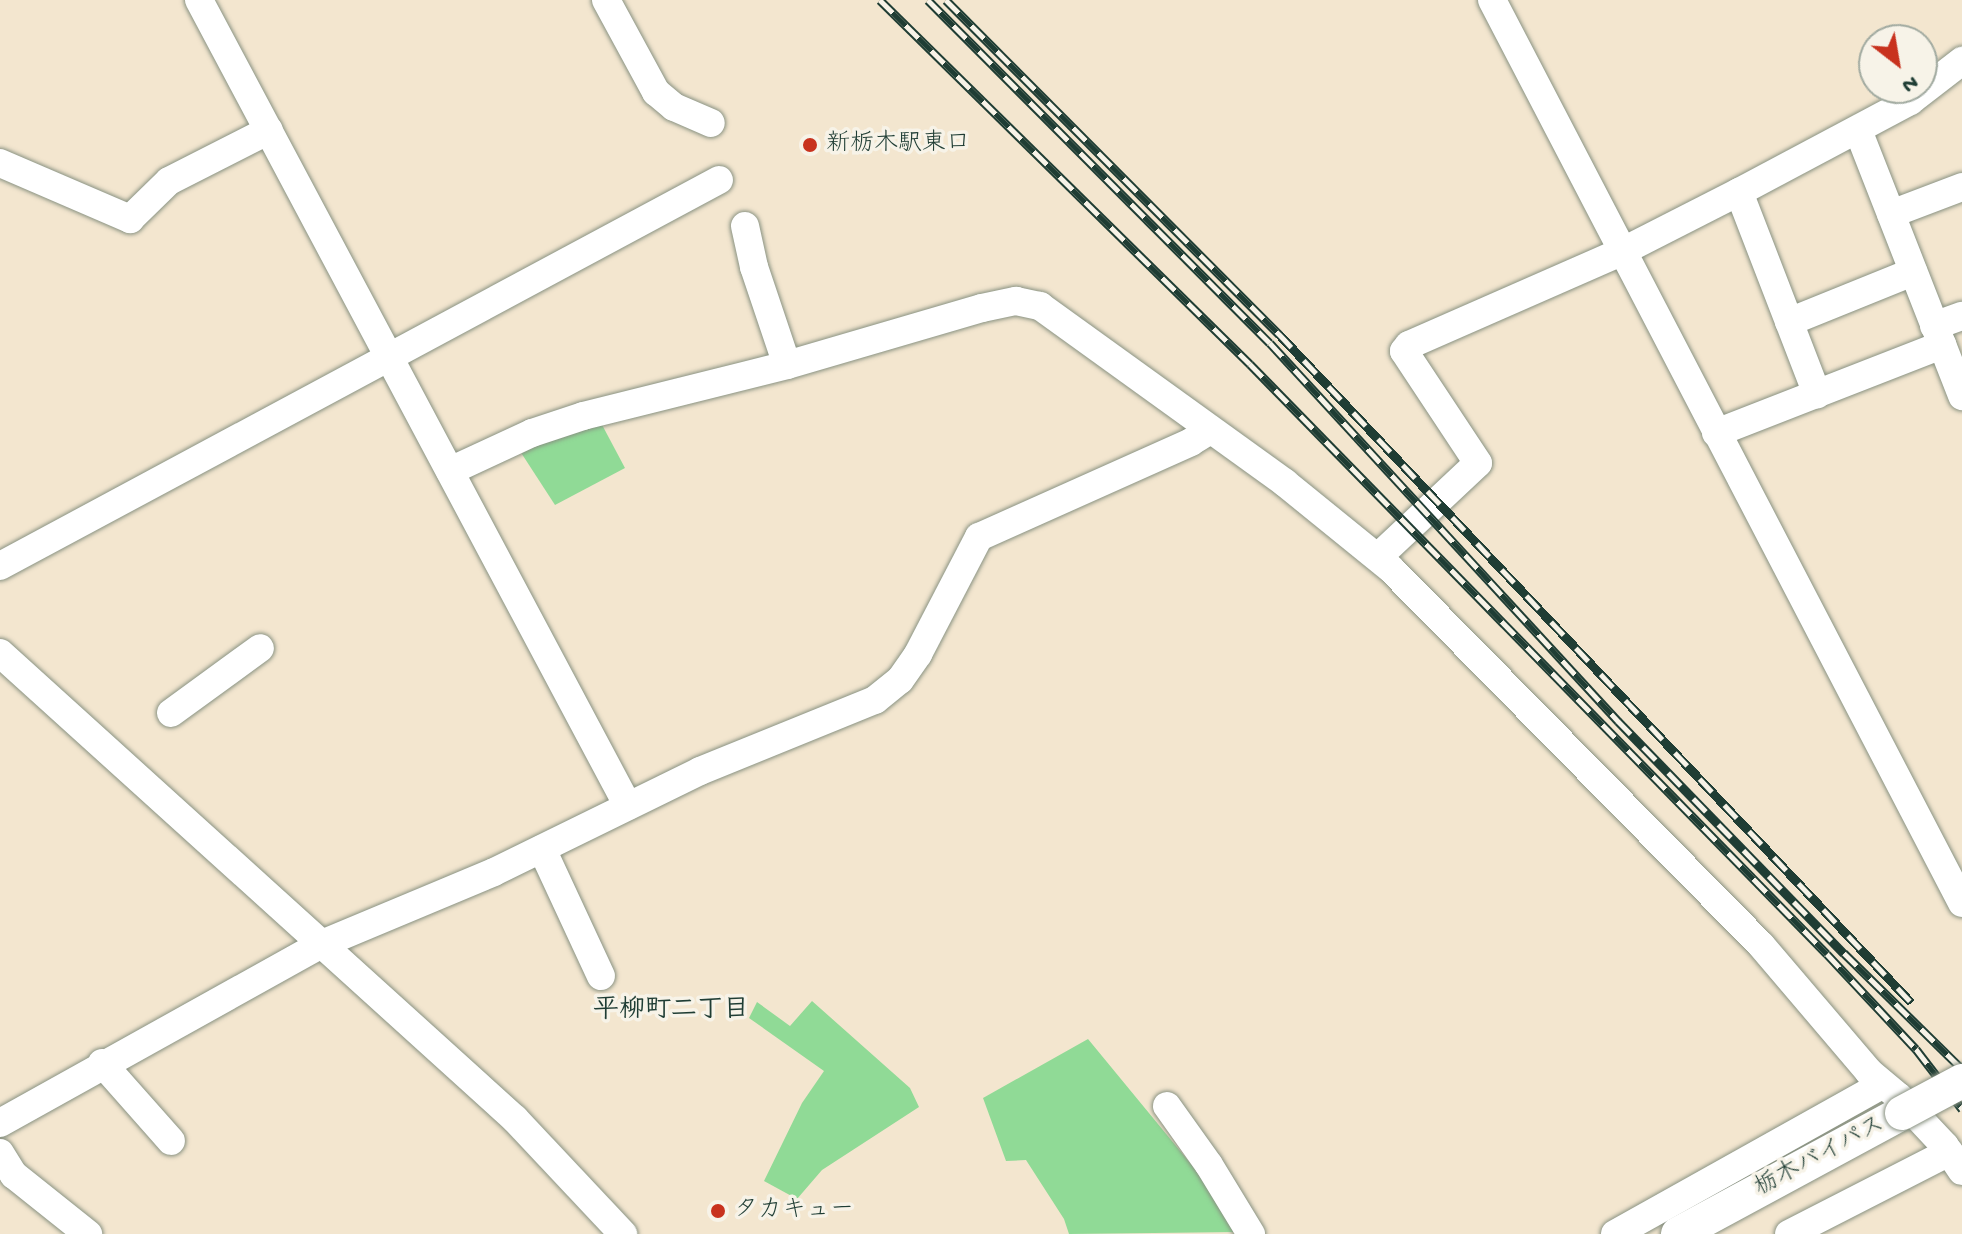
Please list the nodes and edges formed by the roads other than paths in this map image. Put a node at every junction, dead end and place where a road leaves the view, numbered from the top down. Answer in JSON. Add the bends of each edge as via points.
{"nodes":[{"id":1,"x":199,"y":0,"type":"edge"},
{"id":2,"x":606,"y":0,"type":"edge"},
{"id":3,"x":1492,"y":0,"type":"edge"},
{"id":4,"x":1962,"y":61,"type":"edge"},
{"id":5,"x":711,"y":123,"type":"dead end"},
{"id":6,"x":269,"y":130,"type":"junction"},
{"id":7,"x":1858,"y":130,"type":"junction"},
{"id":8,"x":0,"y":163,"type":"edge"},
{"id":9,"x":719,"y":180,"type":"dead end"},
{"id":10,"x":1962,"y":187,"type":"edge"},
{"id":11,"x":1739,"y":192,"type":"junction"},
{"id":12,"x":1891,"y":214,"type":"junction"},
{"id":13,"x":745,"y":226,"type":"dead end"},
{"id":14,"x":1623,"y":251,"type":"junction"},
{"id":15,"x":1913,"y":272,"type":"junction"},
{"id":16,"x":1962,"y":316,"type":"edge"},
{"id":17,"x":1789,"y":322,"type":"junction"},
{"id":18,"x":1938,"y":336,"type":"junction"},
{"id":19,"x":389,"y":355,"type":"junction"},
{"id":20,"x":787,"y":365,"type":"junction"},
{"id":21,"x":1817,"y":394,"type":"junction"},
{"id":22,"x":1962,"y":396,"type":"edge"},
{"id":23,"x":1210,"y":430,"type":"junction"},
{"id":24,"x":1716,"y":433,"type":"junction"},
{"id":25,"x":450,"y":471,"type":"junction"},
{"id":26,"x":1378,"y":557,"type":"junction"},
{"id":27,"x":0,"y":566,"type":"edge"},
{"id":28,"x":260,"y":648,"type":"dead end"},
{"id":29,"x":0,"y":653,"type":"edge"},
{"id":30,"x":171,"y":713,"type":"dead end"},
{"id":31,"x":628,"y":806,"type":"junction"},
{"id":32,"x":542,"y":849,"type":"junction"},
{"id":33,"x":1962,"y":903,"type":"edge"},
{"id":34,"x":322,"y":944,"type":"junction"},
{"id":35,"x":601,"y":976,"type":"dead end"},
{"id":36,"x":102,"y":1063,"type":"junction"},
{"id":37,"x":1962,"y":1081,"type":"edge"},
{"id":38,"x":1882,"y":1085,"type":"junction"},
{"id":39,"x":1962,"y":1105,"type":"edge"},
{"id":40,"x":1167,"y":1106,"type":"dead end"},
{"id":41,"x":1909,"y":1122,"type":"junction"},
{"id":42,"x":0,"y":1123,"type":"edge"},
{"id":43,"x":171,"y":1141,"type":"dead end"},
{"id":44,"x":0,"y":1153,"type":"edge"},
{"id":45,"x":1955,"y":1162,"type":"edge"},
{"id":46,"x":88,"y":1234,"type":"edge"},
{"id":47,"x":623,"y":1234,"type":"edge"},
{"id":48,"x":1251,"y":1234,"type":"edge"},
{"id":49,"x":1615,"y":1234,"type":"edge"},
{"id":50,"x":1678,"y":1234,"type":"edge"},
{"id":51,"x":1723,"y":1234,"type":"edge"},
{"id":52,"x":1789,"y":1234,"type":"edge"}],
"edges":[{"from":1,"to":6,"type":"street"},
{"from":2,"to":5,"type":"street","via":[[656,92],[674,107]]},
{"from":3,"to":14,"type":"street"},
{"from":4,"to":7,"type":"street","via":[[1910,101]]},
{"from":6,"to":8,"type":"street","via":[[169,181],[130,219]]},
{"from":6,"to":19,"type":"street"},
{"from":7,"to":11,"type":"street"},
{"from":7,"to":12,"type":"street"},
{"from":9,"to":19,"type":"street"},
{"from":10,"to":12,"type":"street"},
{"from":11,"to":14,"type":"street"},
{"from":11,"to":17,"type":"street"},
{"from":12,"to":15,"type":"street"},
{"from":13,"to":20,"type":"street"},
{"from":14,"to":24,"type":"street"},
{"from":14,"to":26,"type":"street","via":[[1404,351],[1478,463]]},
{"from":15,"to":17,"type":"street"},
{"from":15,"to":18,"type":"street"},
{"from":16,"to":18,"type":"street"},
{"from":17,"to":21,"type":"street"},
{"from":18,"to":21,"type":"street"},
{"from":18,"to":22,"type":"street"},
{"from":19,"to":25,"type":"street"},
{"from":19,"to":27,"type":"street"},
{"from":20,"to":23,"type":"street","via":[[1016,301],[1040,306],[1058,334]]},
{"from":20,"to":25,"type":"street","via":[[583,416]]},
{"from":21,"to":24,"type":"street"},
{"from":23,"to":26,"type":"street"},
{"from":23,"to":31,"type":"street","via":[[979,537],[918,654],[883,694]]},
{"from":24,"to":33,"type":"street"},
{"from":25,"to":31,"type":"street"},
{"from":26,"to":38,"type":"street","via":[[1761,945]]},
{"from":28,"to":30,"type":"street"},
{"from":29,"to":34,"type":"street"},
{"from":31,"to":32,"type":"street"},
{"from":32,"to":34,"type":"street"},
{"from":32,"to":35,"type":"street"},
{"from":34,"to":36,"type":"street"},
{"from":34,"to":47,"type":"street","via":[[515,1119]]},
{"from":36,"to":42,"type":"street"},
{"from":36,"to":43,"type":"street"},
{"from":37,"to":41,"type":"main road","name":"栃木バイパス","bridge":true},
{"from":38,"to":45,"type":"street","via":[[1899,1097]]},
{"from":38,"to":49,"type":"street"},
{"from":39,"to":41,"type":"main road","name":"栃木バイパス"},
{"from":40,"to":48,"type":"street"},
{"from":41,"to":50,"type":"main road","name":"栃木バイパス"},
{"from":41,"to":51,"type":"main road","name":"栃木バイパス"},
{"from":44,"to":46,"type":"street","via":[[14,1175]]},
{"from":45,"to":52,"type":"street"}]}
